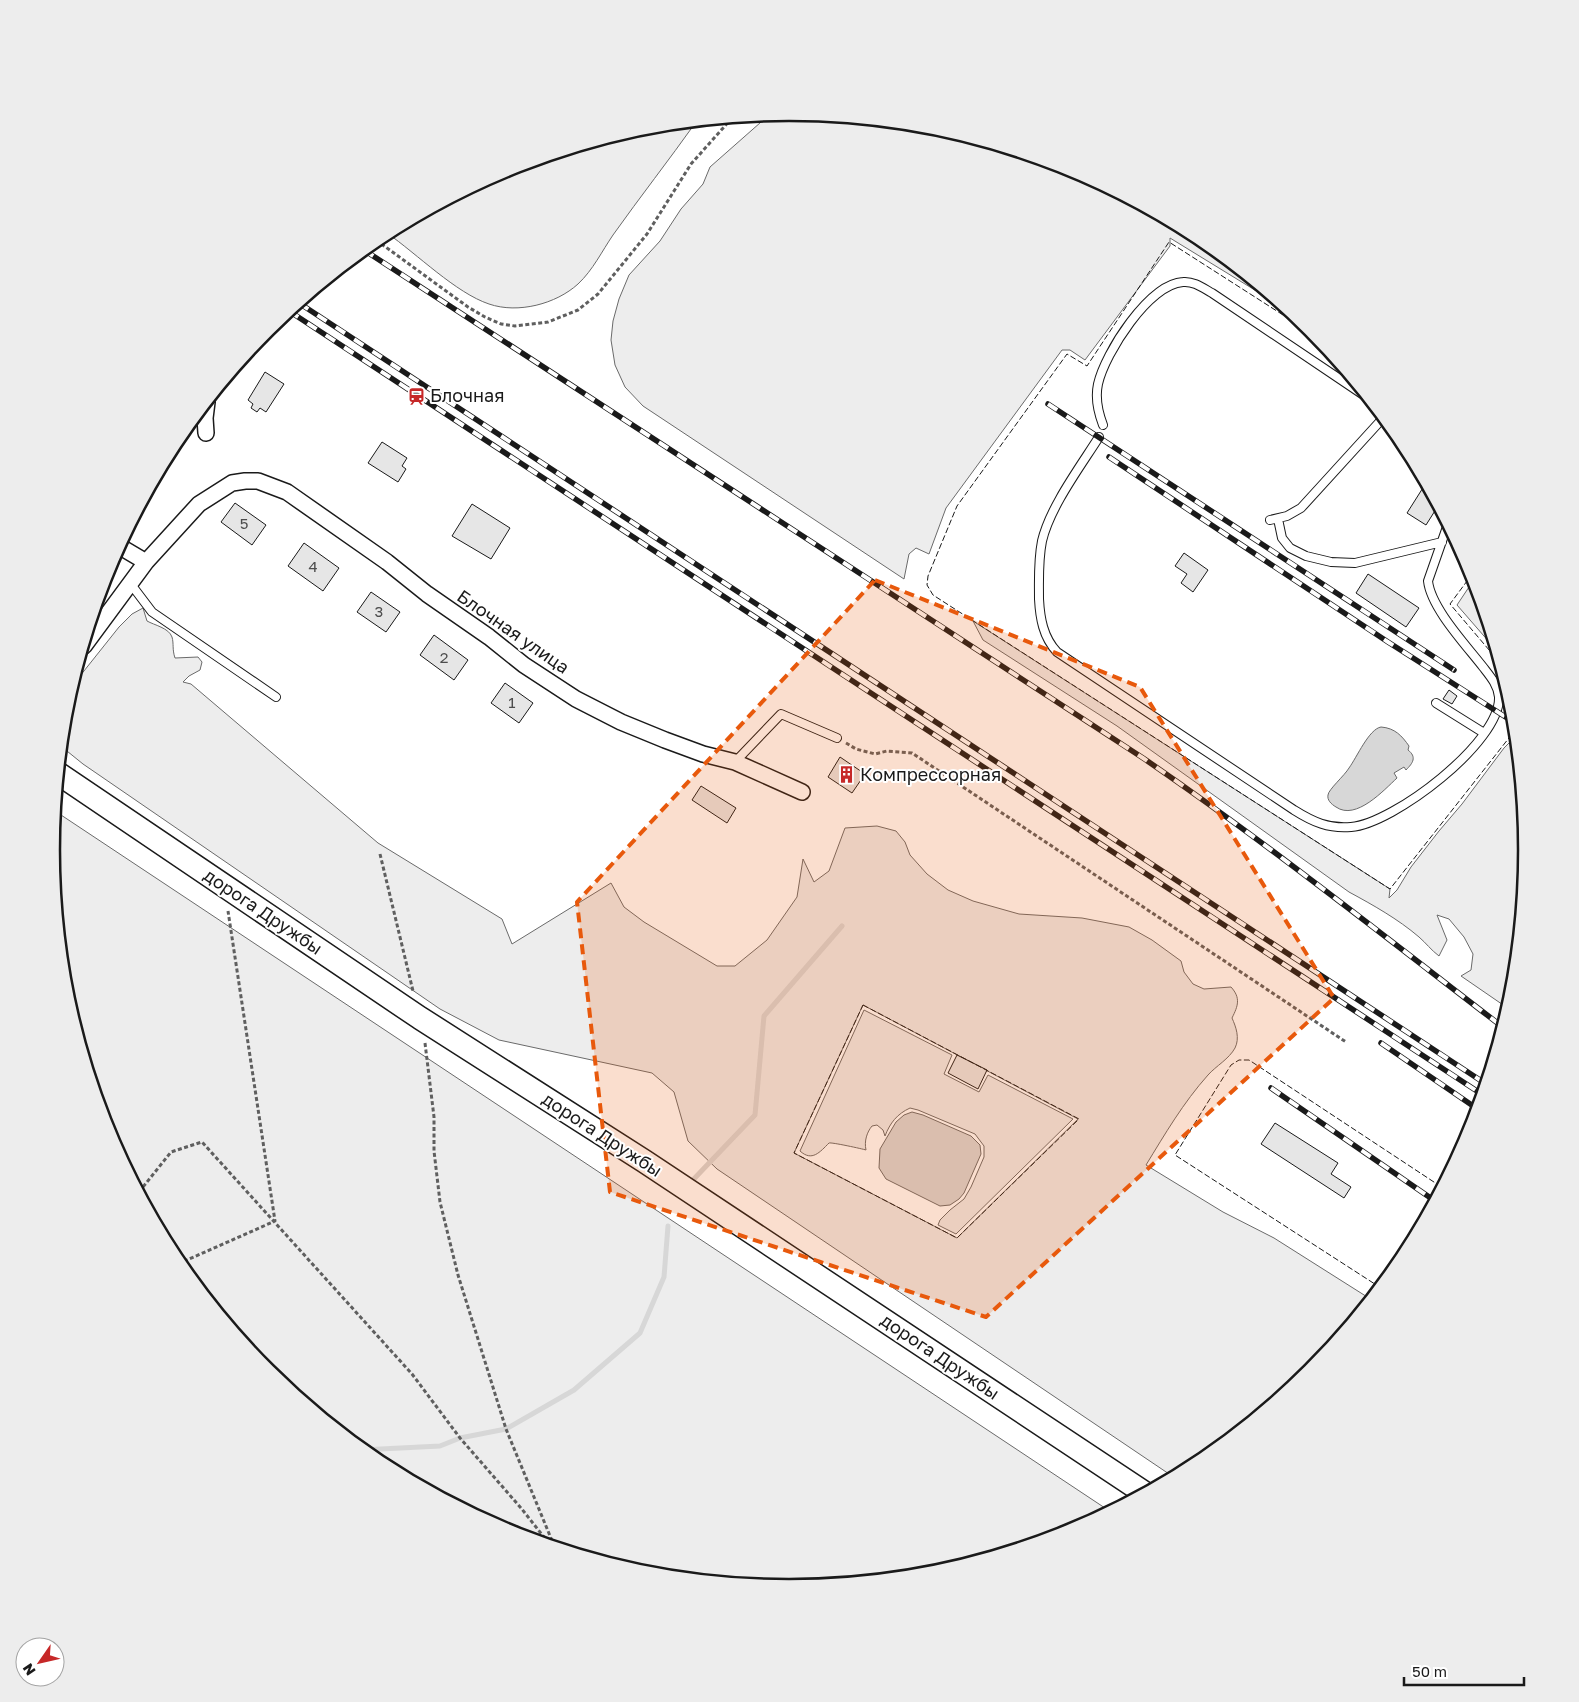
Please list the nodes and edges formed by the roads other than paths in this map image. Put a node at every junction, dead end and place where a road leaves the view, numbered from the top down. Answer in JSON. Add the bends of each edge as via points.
{"nodes":[{"id":1,"x":1352,"y":387,"type":"edge"},
{"id":2,"x":204,"y":416,"type":"edge"},
{"id":3,"x":1379,"y":422,"type":"edge"},
{"id":4,"x":1103,"y":425,"type":"dead end"},
{"id":5,"x":206,"y":433,"type":"dead end"},
{"id":6,"x":1099,"y":437,"type":"dead end"},
{"id":7,"x":1446,"y":531,"type":"edge"},
{"id":8,"x":1442,"y":542,"type":"junction"},
{"id":9,"x":126,"y":550,"type":"edge"},
{"id":10,"x":146,"y":562,"type":"junction"},
{"id":11,"x":130,"y":583,"type":"junction"},
{"id":12,"x":94,"y":632,"type":"edge"},
{"id":13,"x":276,"y":697,"type":"dead end"},
{"id":14,"x":1436,"y":704,"type":"dead end"},
{"id":15,"x":1484,"y":733,"type":"junction"},
{"id":16,"x":837,"y":738,"type":"road end"},
{"id":17,"x":735,"y":762,"type":"junction"},
{"id":18,"x":64,"y":777,"type":"edge"},
{"id":19,"x":802,"y":792,"type":"dead end"},
{"id":20,"x":1140,"y":1490,"type":"edge"}],
"edges":[{"from":1,"to":4,"type":"lane","via":[[1212,293],[1190,282],[1174,283],[1146,302],[1108,359],[1097,392]]},
{"from":2,"to":5,"type":"street"},
{"from":3,"to":8,"type":"lane","via":[[1301,508],[1274,520],[1282,538],[1290,548],[1306,556],[1355,563]]},
{"from":6,"to":15,"type":"lane","via":[[1052,516],[1040,551],[1041,616],[1045,635],[1057,652],[1302,815],[1331,827],[1371,823],[1399,809],[1459,763]]},
{"from":7,"to":8,"type":"lane"},
{"from":8,"to":15,"type":"lane","via":[[1428,581],[1432,596],[1498,689],[1499,703]]},
{"from":9,"to":10,"type":"street"},
{"from":10,"to":11,"type":"street","name":"Блочная улица"},
{"from":10,"to":17,"type":"street","name":"Блочная улица","via":[[199,504],[232,483],[258,482],[288,492],[524,665],[576,699],[665,740]]},
{"from":11,"to":12,"type":"street","name":"Блочная улица"},
{"from":11,"to":13,"type":"lane","via":[[152,612]]},
{"from":14,"to":15,"type":"lane"},
{"from":16,"to":17,"type":"lane","via":[[781,714]]},
{"from":17,"to":19,"type":"street","name":"Блочная улица"},
{"from":18,"to":20,"type":"main road","name":"дорога Дружбы","via":[[420,1018],[644,1161]]}]}
